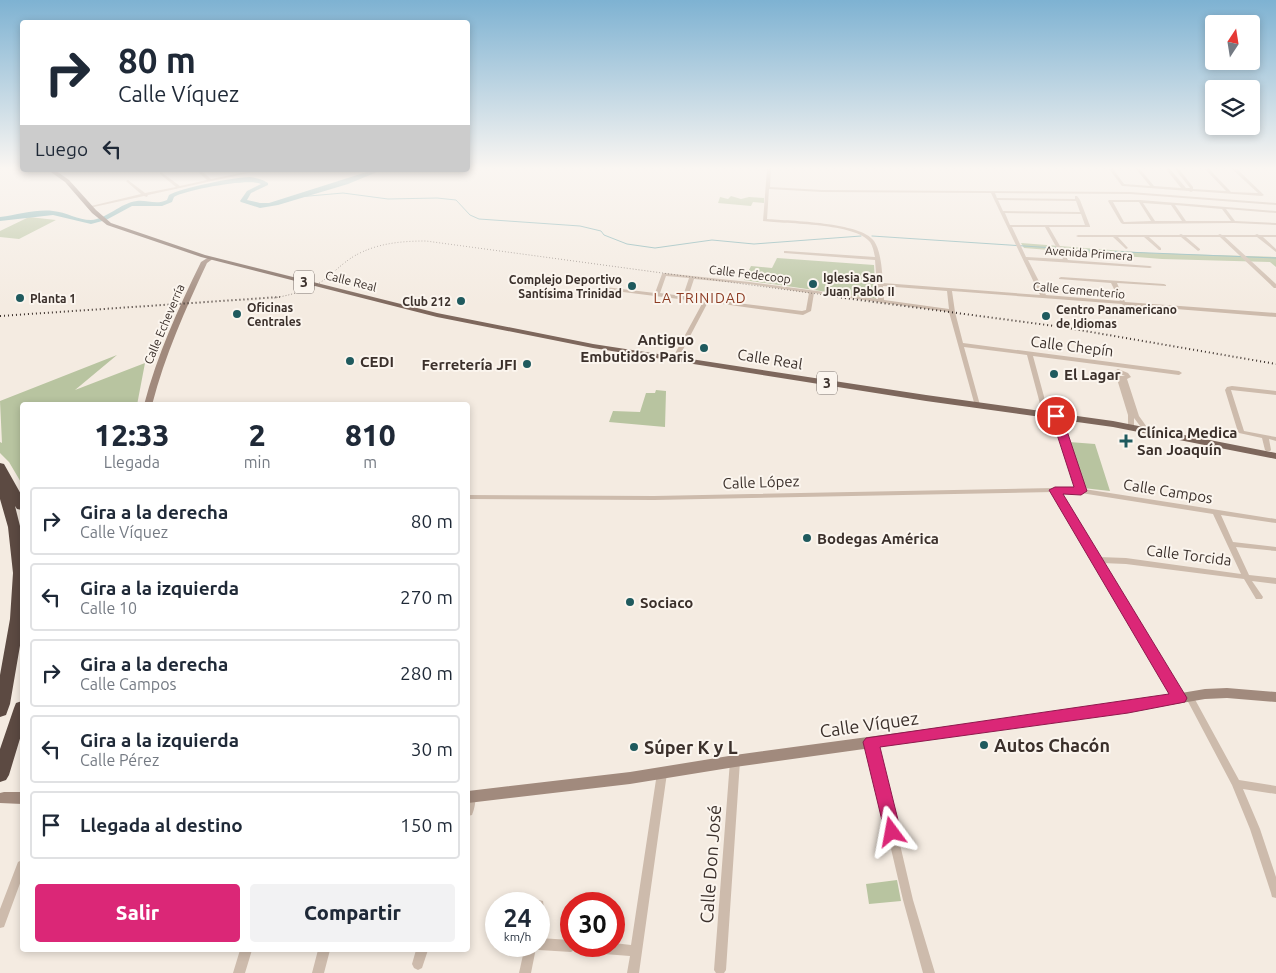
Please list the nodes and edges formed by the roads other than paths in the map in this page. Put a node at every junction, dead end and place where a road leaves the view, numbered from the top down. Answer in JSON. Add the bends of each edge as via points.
{"nodes":[{"id":1,"x":96,"y":214,"type":"edge"},
{"id":2,"x":766,"y":214,"type":"edge"},
{"id":3,"x":1003,"y":214,"type":"edge"},
{"id":4,"x":1084,"y":214,"type":"edge"},
{"id":5,"x":1118,"y":214,"type":"edge"},
{"id":6,"x":1149,"y":214,"type":"edge"},
{"id":7,"x":1179,"y":214,"type":"edge"},
{"id":8,"x":1228,"y":214,"type":"edge"},
{"id":9,"x":1260,"y":214,"type":"edge"},
{"id":10,"x":1234,"y":222,"type":"junction"},
{"id":11,"x":1154,"y":223,"type":"junction"},
{"id":12,"x":1185,"y":223,"type":"junction"},
{"id":13,"x":1268,"y":224,"type":"junction"},
{"id":14,"x":1276,"y":224,"type":"edge"},
{"id":15,"x":1009,"y":226,"type":"junction"},
{"id":16,"x":1046,"y":226,"type":"junction"},
{"id":17,"x":138,"y":233,"type":"junction"},
{"id":18,"x":1180,"y":235,"type":"junction"},
{"id":19,"x":1220,"y":235,"type":"junction"},
{"id":20,"x":1257,"y":235,"type":"junction"},
{"id":21,"x":1078,"y":236,"type":"dead end"},
{"id":22,"x":1114,"y":236,"type":"junction"},
{"id":23,"x":1145,"y":236,"type":"junction"},
{"id":24,"x":1276,"y":236,"type":"edge"},
{"id":25,"x":1126,"y":248,"type":"dead end"},
{"id":26,"x":1159,"y":249,"type":"dead end"},
{"id":27,"x":1198,"y":250,"type":"dead end"},
{"id":28,"x":1276,"y":251,"type":"edge"},
{"id":29,"x":786,"y":252,"type":"dead end"},
{"id":30,"x":210,"y":256,"type":"junction"},
{"id":31,"x":1026,"y":258,"type":"junction"},
{"id":32,"x":876,"y":259,"type":"junction"},
{"id":33,"x":1066,"y":261,"type":"junction"},
{"id":34,"x":1150,"y":267,"type":"dead end"},
{"id":35,"x":692,"y":277,"type":"junction"},
{"id":36,"x":1061,"y":278,"type":"dead end"},
{"id":37,"x":1113,"y":282,"type":"junction"},
{"id":38,"x":881,"y":284,"type":"junction"},
{"id":39,"x":1164,"y":285,"type":"dead end"},
{"id":40,"x":1276,"y":287,"type":"edge"},
{"id":41,"x":606,"y":288,"type":"dead end"},
{"id":42,"x":949,"y":290,"type":"junction"},
{"id":43,"x":812,"y":291,"type":"junction"},
{"id":44,"x":658,"y":294,"type":"junction"},
{"id":45,"x":1044,"y":297,"type":"junction"},
{"id":46,"x":685,"y":298,"type":"junction"},
{"id":47,"x":707,"y":300,"type":"junction"},
{"id":48,"x":881,"y":301,"type":"junction"},
{"id":49,"x":1124,"y":304,"type":"junction"},
{"id":50,"x":427,"y":308,"type":"junction"},
{"id":51,"x":952,"y":311,"type":"junction"},
{"id":52,"x":1276,"y":314,"type":"edge"},
{"id":53,"x":437,"y":315,"type":"junction"},
{"id":54,"x":459,"y":316,"type":"junction"},
{"id":55,"x":509,"y":329,"type":"junction"},
{"id":56,"x":962,"y":345,"type":"junction"},
{"id":57,"x":1030,"y":354,"type":"junction"},
{"id":58,"x":675,"y":359,"type":"junction"},
{"id":59,"x":1179,"y":373,"type":"dead end"},
{"id":60,"x":1122,"y":378,"type":"dead end"},
{"id":61,"x":1276,"y":392,"type":"edge"},
{"id":62,"x":149,"y":402,"type":"edge"},
{"id":63,"x":977,"y":405,"type":"junction"},
{"id":64,"x":1046,"y":415,"type":"junction"},
{"id":65,"x":1134,"y":415,"type":"junction"},
{"id":66,"x":1056,"y":416,"type":"junction"},
{"id":67,"x":1131,"y":427,"type":"junction"},
{"id":68,"x":1146,"y":430,"type":"junction"},
{"id":69,"x":1265,"y":437,"type":"junction"},
{"id":70,"x":1275,"y":439,"type":"edge"},
{"id":71,"x":1273,"y":449,"type":"edge"},
{"id":72,"x":1276,"y":456,"type":"edge"},
{"id":73,"x":0,"y":467,"type":"edge"},
{"id":74,"x":0,"y":484,"type":"edge"},
{"id":75,"x":1055,"y":490,"type":"junction"},
{"id":76,"x":1081,"y":491,"type":"junction"},
{"id":77,"x":470,"y":497,"type":"edge"},
{"id":78,"x":20,"y":502,"type":"edge"},
{"id":79,"x":1216,"y":512,"type":"junction"},
{"id":80,"x":1276,"y":521,"type":"edge"},
{"id":81,"x":1231,"y":544,"type":"junction"},
{"id":82,"x":1276,"y":549,"type":"edge"},
{"id":83,"x":1098,"y":560,"type":"junction"},
{"id":84,"x":1246,"y":577,"type":"junction"},
{"id":85,"x":1276,"y":581,"type":"edge"},
{"id":86,"x":1258,"y":597,"type":"dead end"},
{"id":87,"x":1184,"y":697,"type":"junction"},
{"id":88,"x":1276,"y":697,"type":"edge"},
{"id":89,"x":0,"y":710,"type":"edge"},
{"id":90,"x":20,"y":720,"type":"edge"},
{"id":91,"x":871,"y":742,"type":"junction"},
{"id":92,"x":735,"y":761,"type":"junction"},
{"id":93,"x":662,"y":773,"type":"junction"},
{"id":94,"x":0,"y":775,"type":"edge"},
{"id":95,"x":1236,"y":784,"type":"junction"},
{"id":96,"x":1276,"y":790,"type":"edge"},
{"id":97,"x":470,"y":797,"type":"edge"},
{"id":98,"x":4,"y":798,"type":"dead end"},
{"id":99,"x":20,"y":798,"type":"edge"},
{"id":100,"x":20,"y":870,"type":"edge"},
{"id":101,"x":1276,"y":893,"type":"edge"},
{"id":102,"x":0,"y":923,"type":"edge"},
{"id":103,"x":625,"y":949,"type":"edge"},
{"id":104,"x":636,"y":950,"type":"junction"},
{"id":105,"x":245,"y":952,"type":"edge"},
{"id":106,"x":323,"y":952,"type":"edge"},
{"id":107,"x":421,"y":952,"type":"edge"},
{"id":108,"x":529,"y":957,"type":"edge"},
{"id":109,"x":418,"y":964,"type":"dead end"},
{"id":110,"x":720,"y":970,"type":"dead end"},
{"id":111,"x":239,"y":973,"type":"edge"},
{"id":112,"x":318,"y":973,"type":"edge"},
{"id":113,"x":525,"y":973,"type":"edge"},
{"id":114,"x":633,"y":973,"type":"edge"},
{"id":115,"x":929,"y":973,"type":"edge"}],
"edges":[{"from":1,"to":17,"type":"main road","name":"Calle Real","number":"3","via":[[109,224]]},
{"from":2,"to":32,"type":"street","via":[[765,220],[860,232],[871,239]]},
{"from":3,"to":15,"type":"street"},
{"from":4,"to":16,"type":"street","via":[[1088,226]]},
{"from":5,"to":11,"type":"street","via":[[1123,223]]},
{"from":6,"to":11,"type":"street"},
{"from":7,"to":12,"type":"street"},
{"from":8,"to":10,"type":"street"},
{"from":9,"to":13,"type":"street"},
{"from":10,"to":12,"type":"street"},
{"from":10,"to":13,"type":"street"},
{"from":11,"to":12,"type":"street"},
{"from":13,"to":14,"type":"street"},
{"from":15,"to":16,"type":"street"},
{"from":15,"to":31,"type":"street"},
{"from":16,"to":33,"type":"street"},
{"from":17,"to":30,"type":"main road","name":"Calle Real","number":"3"},
{"from":17,"to":30,"type":"main road","name":"Calle Real","number":"3"},
{"from":18,"to":19,"type":"street"},
{"from":18,"to":23,"type":"street"},
{"from":18,"to":27,"type":"street"},
{"from":19,"to":20,"type":"street"},
{"from":19,"to":40,"type":"street"},
{"from":20,"to":24,"type":"street"},
{"from":20,"to":28,"type":"street"},
{"from":21,"to":22,"type":"street"},
{"from":22,"to":23,"type":"street"},
{"from":22,"to":25,"type":"street"},
{"from":23,"to":26,"type":"street"},
{"from":29,"to":32,"type":"street"},
{"from":30,"to":50,"type":"main road","name":"Calle Real","number":"3"},
{"from":30,"to":53,"type":"main road","name":"Calle Real","number":"3"},
{"from":30,"to":62,"type":"main road","name":"Calle Echeverría","via":[[204,262],[165,349]]},
{"from":31,"to":33,"type":"street","name":"Avenida Primera"},
{"from":31,"to":45,"type":"street"},
{"from":32,"to":38,"type":"street"},
{"from":33,"to":34,"type":"street","name":"Avenida Primera"},
{"from":35,"to":43,"type":"street","name":"Calle Fedecoop"},
{"from":35,"to":44,"type":"street","name":"Calle Fedecoop","via":[[664,274]]},
{"from":35,"to":46,"type":"street"},
{"from":36,"to":37,"type":"street","name":"Avenida Primera"},
{"from":37,"to":39,"type":"street","name":"Avenida Primera"},
{"from":37,"to":49,"type":"street"},
{"from":38,"to":42,"type":"street","name":"Calle Cementerio"},
{"from":38,"to":48,"type":"street"},
{"from":41,"to":44,"type":"street"},
{"from":42,"to":45,"type":"street","name":"Calle Cementerio"},
{"from":42,"to":51,"type":"street"},
{"from":43,"to":47,"type":"street","via":[[808,311],[803,313]]},
{"from":43,"to":48,"type":"street","name":"Calle Fedecoop"},
{"from":44,"to":46,"type":"street"},
{"from":45,"to":49,"type":"street","name":"Calle Cementerio"},
{"from":46,"to":47,"type":"street"},
{"from":47,"to":58,"type":"street"},
{"from":48,"to":51,"type":"street","name":"Calle Fedecoop"},
{"from":49,"to":52,"type":"street","name":"Calle Cementerio"},
{"from":50,"to":53,"type":"main road"},
{"from":50,"to":54,"type":"main road","name":"Calle Real","number":"3"},
{"from":51,"to":56,"type":"street"},
{"from":53,"to":54,"type":"main road"},
{"from":53,"to":55,"type":"main road","name":"Calle Real","number":"3"},
{"from":54,"to":55,"type":"main road","name":"Calle Real","number":"3"},
{"from":55,"to":58,"type":"main road","name":"Calle Real","number":"3"},
{"from":56,"to":57,"type":"street","name":"Calle Chepín"},
{"from":56,"to":63,"type":"street"},
{"from":57,"to":59,"type":"street","name":"Calle Chepín"},
{"from":57,"to":64,"type":"street"},
{"from":58,"to":63,"type":"main road","name":"Calle Real","number":"3"},
{"from":60,"to":65,"type":"street"},
{"from":61,"to":69,"type":"street","via":[[1229,388],[1239,430]]},
{"from":63,"to":64,"type":"main road","name":"Calle Real","number":"3"},
{"from":64,"to":66,"type":"main road","name":"Calle Real","number":"3"},
{"from":65,"to":67,"type":"street"},
{"from":65,"to":68,"type":"street"},
{"from":66,"to":67,"type":"main road","name":"Calle Real","number":"3"},
{"from":66,"to":76,"type":"street"},
{"from":67,"to":68,"type":"main road","name":"Calle Real","number":"3"},
{"from":68,"to":71,"type":"main road","name":"Calle Real","number":"3"},
{"from":68,"to":72,"type":"main road","name":"Calle Real","number":"3"},
{"from":69,"to":70,"type":"street"},
{"from":69,"to":71,"type":"street"},
{"from":70,"to":71,"type":"street"},
{"from":73,"to":78,"type":"highway"},
{"from":74,"to":89,"type":"highway","via":[[12,514],[20,571],[20,605]]},
{"from":75,"to":76,"type":"street","name":"Calle Campos"},
{"from":75,"to":77,"type":"street","name":"Calle López","via":[[654,498]]},
{"from":75,"to":83,"type":"street"},
{"from":76,"to":79,"type":"street","name":"Calle Campos"},
{"from":79,"to":80,"type":"street","name":"Calle Campos"},
{"from":79,"to":81,"type":"street"},
{"from":81,"to":82,"type":"street"},
{"from":81,"to":84,"type":"street"},
{"from":83,"to":84,"type":"street","name":"Calle Torcida"},
{"from":83,"to":87,"type":"street","via":[[1152,655]]},
{"from":84,"to":85,"type":"street","name":"Calle Torcida"},
{"from":84,"to":86,"type":"street"},
{"from":87,"to":88,"type":"main road","name":"Calle Víquez","via":[[1227,693]]},
{"from":87,"to":91,"type":"main road","name":"Calle Víquez"},
{"from":87,"to":95,"type":"street"},
{"from":90,"to":94,"type":"highway"},
{"from":91,"to":92,"type":"main road","name":"Calle Víquez"},
{"from":91,"to":115,"type":"street","via":[[908,900]]},
{"from":92,"to":93,"type":"main road","name":"Calle Víquez"},
{"from":92,"to":110,"type":"street","name":"Calle Don José"},
{"from":93,"to":97,"type":"main road","name":"Calle Víquez"},
{"from":93,"to":104,"type":"street"},
{"from":95,"to":96,"type":"street"},
{"from":95,"to":101,"type":"street"},
{"from":98,"to":99,"type":"main road"},
{"from":100,"to":102,"type":"street"},
{"from":103,"to":104,"type":"street"},
{"from":104,"to":114,"type":"street"},
{"from":105,"to":111,"type":"street"},
{"from":106,"to":112,"type":"street"},
{"from":107,"to":109,"type":"street"},
{"from":108,"to":113,"type":"street"}]}
